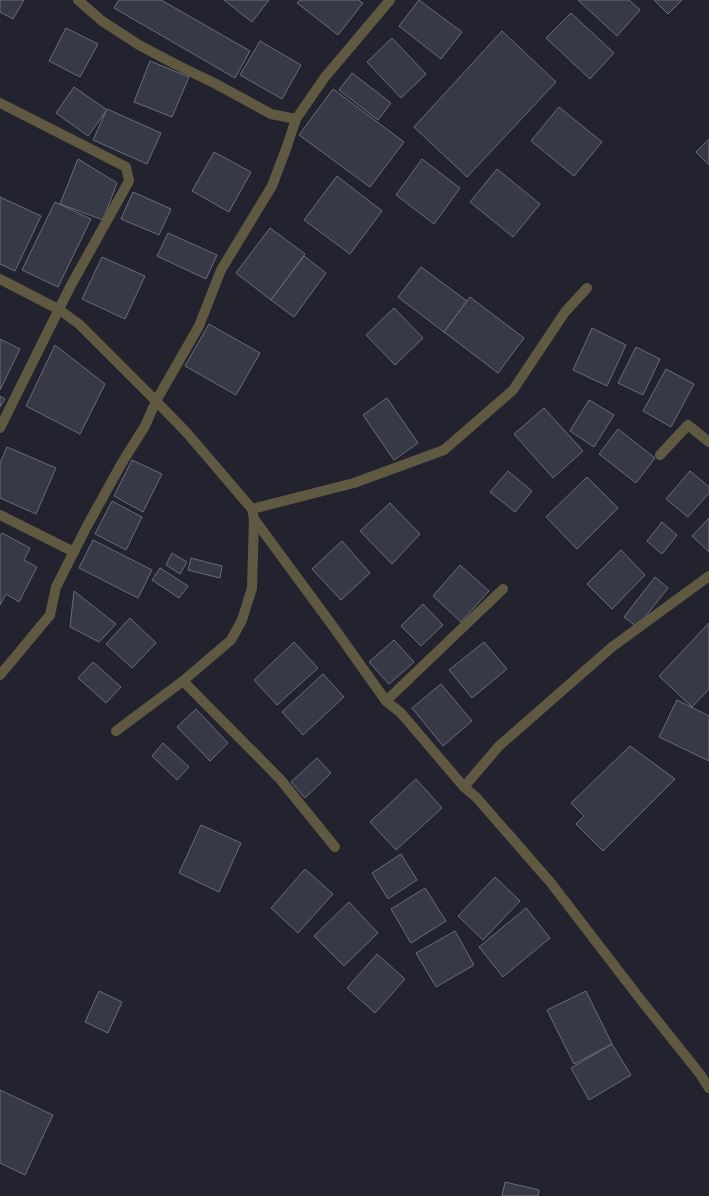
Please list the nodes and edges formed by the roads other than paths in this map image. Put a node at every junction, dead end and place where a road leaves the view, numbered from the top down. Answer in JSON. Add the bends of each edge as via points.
{"nodes":[{"id":1,"x":78,"y":0,"type":"edge"},
{"id":2,"x":390,"y":0,"type":"edge"},
{"id":3,"x":0,"y":103,"type":"edge"},
{"id":4,"x":296,"y":119,"type":"junction"},
{"id":5,"x":0,"y":279,"type":"edge"},
{"id":6,"x":587,"y":288,"type":"dead end"},
{"id":7,"x":58,"y":309,"type":"junction"},
{"id":8,"x":156,"y":401,"type":"junction"},
{"id":9,"x":0,"y":428,"type":"edge"},
{"id":10,"x":709,"y":442,"type":"edge"},
{"id":11,"x":660,"y":455,"type":"dead end"},
{"id":12,"x":253,"y":514,"type":"junction"},
{"id":13,"x":0,"y":515,"type":"edge"},
{"id":14,"x":74,"y":552,"type":"junction"},
{"id":15,"x":709,"y":576,"type":"edge"},
{"id":16,"x":503,"y":589,"type":"dead end"},
{"id":17,"x":0,"y":675,"type":"edge"},
{"id":18,"x":183,"y":681,"type":"junction"},
{"id":19,"x":386,"y":701,"type":"junction"},
{"id":20,"x":116,"y":731,"type":"dead end"},
{"id":21,"x":464,"y":787,"type":"junction"},
{"id":22,"x":335,"y":847,"type":"dead end"},
{"id":23,"x":709,"y":1088,"type":"edge"}],
"edges":[{"from":1,"to":4,"type":"street","via":[[139,45],[271,114]]},
{"from":2,"to":4,"type":"street","via":[[325,76]]},
{"from":3,"to":7,"type":"street","via":[[126,166],[129,181]]},
{"from":4,"to":8,"type":"street","via":[[272,186],[222,270],[199,326]]},
{"from":5,"to":7,"type":"street"},
{"from":6,"to":12,"type":"street","via":[[565,312],[513,390],[444,450],[354,484]]},
{"from":7,"to":8,"type":"street","via":[[79,324]]},
{"from":7,"to":9,"type":"street"},
{"from":8,"to":12,"type":"street","via":[[187,433]]},
{"from":8,"to":14,"type":"street","via":[[145,426]]},
{"from":10,"to":11,"type":"street","via":[[688,425]]},
{"from":12,"to":18,"type":"street","via":[[252,588],[242,620],[231,640]]},
{"from":12,"to":19,"type":"street"},
{"from":13,"to":14,"type":"street"},
{"from":14,"to":17,"type":"street","via":[[56,587],[50,615]]},
{"from":15,"to":21,"type":"street","via":[[612,647],[499,746]]},
{"from":16,"to":19,"type":"street"},
{"from":18,"to":20,"type":"street"},
{"from":18,"to":22,"type":"street","via":[[280,779]]},
{"from":19,"to":21,"type":"street","via":[[401,713]]},
{"from":21,"to":23,"type":"street","via":[[476,797],[551,883]]}]}
